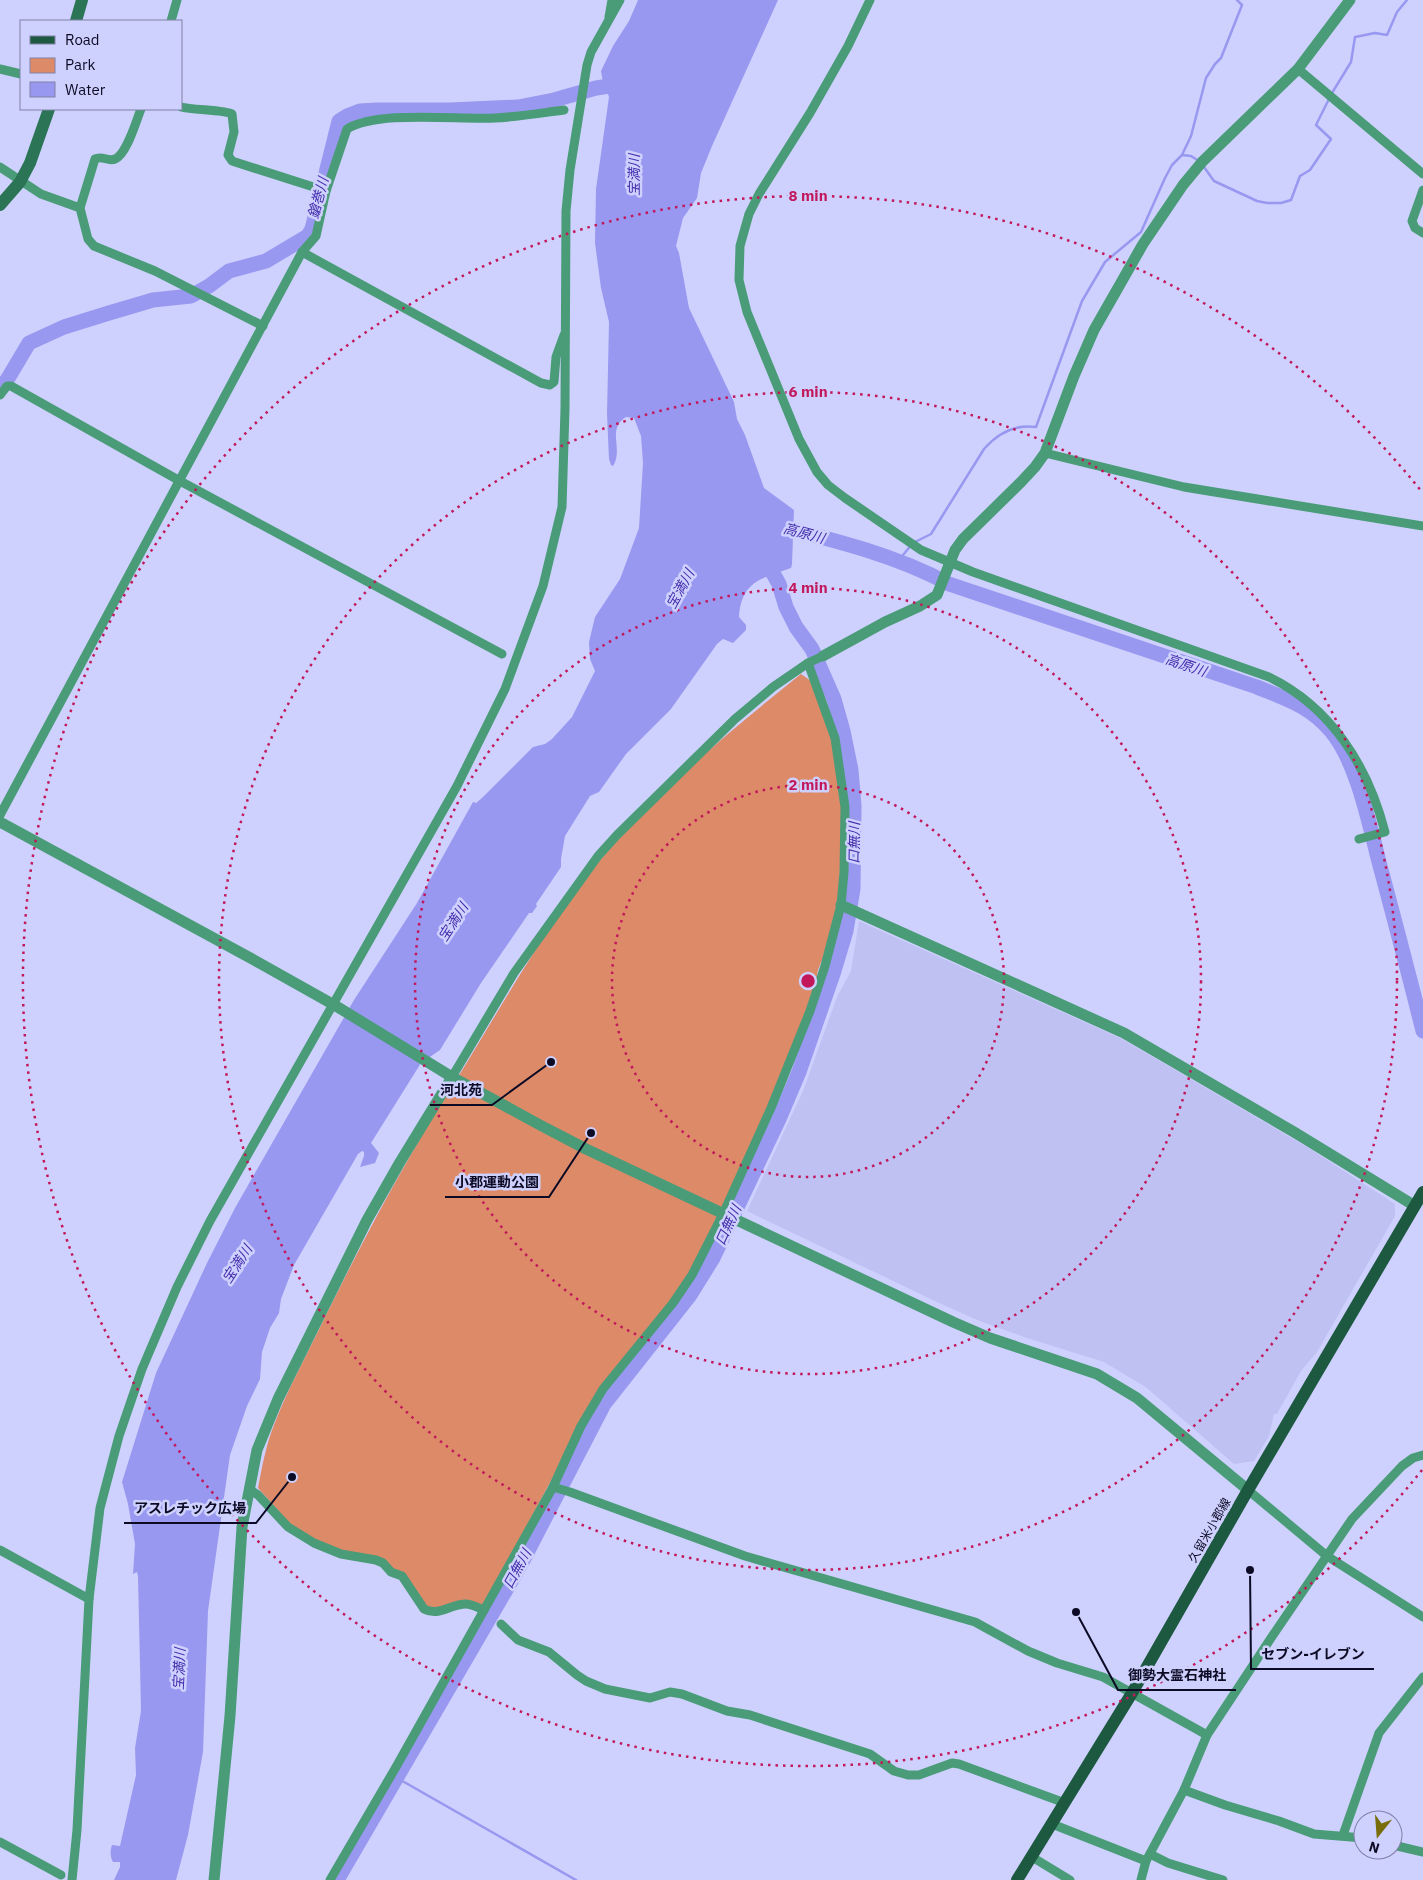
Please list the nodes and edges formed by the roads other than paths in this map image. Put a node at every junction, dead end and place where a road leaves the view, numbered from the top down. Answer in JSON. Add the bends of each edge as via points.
{"nodes":[{"id":1,"x":82,"y":0,"type":"edge"},
{"id":2,"x":177,"y":0,"type":"edge"},
{"id":3,"x":612,"y":0,"type":"edge"},
{"id":4,"x":620,"y":0,"type":"edge"},
{"id":5,"x":870,"y":0,"type":"edge"},
{"id":6,"x":1350,"y":0,"type":"edge"},
{"id":7,"x":76,"y":20,"type":"edge"},
{"id":8,"x":172,"y":20,"type":"edge"},
{"id":9,"x":609,"y":22,"type":"junction"},
{"id":10,"x":1298,"y":69,"type":"junction"},
{"id":11,"x":0,"y":70,"type":"edge"},
{"id":12,"x":20,"y":74,"type":"edge"},
{"id":13,"x":182,"y":107,"type":"edge"},
{"id":14,"x":49,"y":110,"type":"edge"},
{"id":15,"x":142,"y":110,"type":"edge"},
{"id":16,"x":564,"y":110,"type":"dead end"},
{"id":17,"x":0,"y":167,"type":"edge"},
{"id":18,"x":1423,"y":174,"type":"edge"},
{"id":19,"x":20,"y":182,"type":"junction"},
{"id":20,"x":1423,"y":190,"type":"edge"},
{"id":21,"x":326,"y":191,"type":"junction"},
{"id":22,"x":0,"y":205,"type":"edge"},
{"id":23,"x":80,"y":208,"type":"junction"},
{"id":24,"x":1423,"y":233,"type":"edge"},
{"id":25,"x":302,"y":252,"type":"junction"},
{"id":26,"x":263,"y":326,"type":"junction"},
{"id":27,"x":566,"y":333,"type":"junction"},
{"id":28,"x":0,"y":395,"type":"edge"},
{"id":29,"x":1045,"y":453,"type":"junction"},
{"id":30,"x":180,"y":481,"type":"junction"},
{"id":31,"x":1423,"y":526,"type":"edge"},
{"id":32,"x":949,"y":563,"type":"junction"},
{"id":33,"x":502,"y":654,"type":"dead end"},
{"id":34,"x":823,"y":656,"type":"joint"},
{"id":35,"x":808,"y":663,"type":"junction"},
{"id":36,"x":0,"y":815,"type":"edge"},
{"id":37,"x":0,"y":822,"type":"edge"},
{"id":38,"x":1361,"y":838,"type":"dead end"},
{"id":39,"x":841,"y":905,"type":"junction"},
{"id":40,"x":334,"y":1005,"type":"junction"},
{"id":41,"x":448,"y":1074,"type":"junction"},
{"id":42,"x":1423,"y":1192,"type":"edge"},
{"id":43,"x":1414,"y":1206,"type":"junction"},
{"id":44,"x":723,"y":1214,"type":"junction"},
{"id":45,"x":1423,"y":1456,"type":"edge"},
{"id":46,"x":553,"y":1487,"type":"junction"},
{"id":47,"x":248,"y":1489,"type":"junction"},
{"id":48,"x":1248,"y":1490,"type":"junction"},
{"id":49,"x":0,"y":1550,"type":"edge"},
{"id":50,"x":1327,"y":1556,"type":"junction"},
{"id":51,"x":89,"y":1600,"type":"junction"},
{"id":52,"x":484,"y":1610,"type":"junction"},
{"id":53,"x":1423,"y":1617,"type":"edge"},
{"id":54,"x":500,"y":1624,"type":"dead end"},
{"id":55,"x":1423,"y":1677,"type":"edge"},
{"id":56,"x":1132,"y":1693,"type":"junction"},
{"id":57,"x":1207,"y":1735,"type":"junction"},
{"id":58,"x":1184,"y":1790,"type":"junction"},
{"id":59,"x":1065,"y":1803,"type":"junction"},
{"id":60,"x":1052,"y":1824,"type":"junction"},
{"id":61,"x":1342,"y":1836,"type":"junction"},
{"id":62,"x":1353,"y":1837,"type":"edge"},
{"id":63,"x":0,"y":1842,"type":"edge"},
{"id":64,"x":1403,"y":1847,"type":"edge"},
{"id":65,"x":1423,"y":1852,"type":"edge"},
{"id":66,"x":1032,"y":1857,"type":"junction"},
{"id":67,"x":1148,"y":1858,"type":"junction"},
{"id":68,"x":61,"y":1875,"type":"dead end"},
{"id":69,"x":72,"y":1880,"type":"edge"},
{"id":70,"x":214,"y":1880,"type":"edge"},
{"id":71,"x":330,"y":1880,"type":"edge"},
{"id":72,"x":1017,"y":1880,"type":"edge"},
{"id":73,"x":1070,"y":1880,"type":"edge"},
{"id":74,"x":1140,"y":1880,"type":"edge"},
{"id":75,"x":1223,"y":1880,"type":"edge"}],
"edges":[{"from":1,"to":7,"type":"main road"},
{"from":2,"to":8,"type":"street"},
{"from":3,"to":9,"type":"street"},
{"from":4,"to":9,"type":"street"},
{"from":5,"to":32,"type":"street","via":[[843,54],[749,214],[740,246],[739,280],[746,312],[799,439],[817,472],[845,498],[922,550]]},
{"from":6,"to":10,"type":"street"},
{"from":9,"to":27,"type":"street","via":[[587,65],[570,170],[566,211]]},
{"from":10,"to":18,"type":"street"},
{"from":10,"to":29,"type":"street","via":[[1202,162],[1143,244],[1094,330]]},
{"from":11,"to":12,"type":"street"},
{"from":13,"to":21,"type":"street","via":[[232,114],[234,132],[228,155],[232,161]]},
{"from":14,"to":19,"type":"main road"},
{"from":15,"to":23,"type":"street","via":[[124,152],[111,160],[96,159]]},
{"from":16,"to":21,"type":"street","via":[[496,118],[383,119],[354,124],[347,129]]},
{"from":17,"to":19,"type":"street"},
{"from":19,"to":22,"type":"main road"},
{"from":19,"to":23,"type":"street","via":[[41,194]]},
{"from":20,"to":24,"type":"street","via":[[1412,221],[1415,228]]},
{"from":21,"to":25,"type":"street","via":[[316,236]]},
{"from":23,"to":26,"type":"street","via":[[88,239],[94,246],[155,271]]},
{"from":25,"to":26,"type":"street"},
{"from":25,"to":27,"type":"street","via":[[541,383],[550,385],[554,382],[556,356]]},
{"from":26,"to":30,"type":"street"},
{"from":27,"to":40,"type":"street","via":[[562,507],[543,586],[505,689],[461,778]]},
{"from":28,"to":30,"type":"street","via":[[7,386],[11,386]]},
{"from":29,"to":31,"type":"street","via":[[1184,487]]},
{"from":29,"to":32,"type":"street","via":[[1021,482],[963,539]]},
{"from":30,"to":33,"type":"street"},
{"from":30,"to":36,"type":"street"},
{"from":32,"to":34,"type":"street","via":[[937,595]]},
{"from":32,"to":38,"type":"street","via":[[1269,677],[1289,687],[1337,732],[1375,798],[1385,832]]},
{"from":34,"to":35,"type":"street"},
{"from":35,"to":39,"type":"street","via":[[835,738],[845,807]]},
{"from":35,"to":41,"type":"street","via":[[773,687],[715,737],[617,834],[514,973]]},
{"from":37,"to":40,"type":"street"},
{"from":39,"to":43,"type":"street","via":[[1124,1033]]},
{"from":39,"to":44,"type":"street","via":[[810,1011]]},
{"from":40,"to":41,"type":"street"},
{"from":40,"to":51,"type":"street","via":[[210,1221],[156,1334],[127,1413],[100,1508]]},
{"from":41,"to":44,"type":"street","via":[[586,1149]]},
{"from":41,"to":47,"type":"street","via":[[367,1220],[313,1327],[268,1422],[257,1450]]},
{"from":42,"to":43,"type":"main road","name":"久留米小郡線"},
{"from":43,"to":48,"type":"main road","name":"久留米小郡線"},
{"from":44,"to":46,"type":"street","via":[[673,1303],[599,1396],[581,1426]]},
{"from":44,"to":48,"type":"street","via":[[990,1338],[1097,1374],[1117,1384]]},
{"from":45,"to":50,"type":"street","via":[[1402,1466],[1352,1519]]},
{"from":46,"to":52,"type":"street"},
{"from":46,"to":56,"type":"street","via":[[745,1556],[975,1622],[1028,1651],[1103,1677]]},
{"from":47,"to":52,"type":"street","via":[[258,1495],[288,1527],[314,1543],[341,1554],[376,1560],[402,1576],[427,1611],[437,1612],[467,1604]]},
{"from":47,"to":70,"type":"street","via":[[242,1527],[229,1726]]},
{"from":48,"to":50,"type":"street"},
{"from":48,"to":56,"type":"main road","name":"久留米小郡線"},
{"from":49,"to":51,"type":"street"},
{"from":50,"to":53,"type":"street"},
{"from":50,"to":57,"type":"street"},
{"from":51,"to":69,"type":"street"},
{"from":52,"to":71,"type":"street"},
{"from":54,"to":59,"type":"street","via":[[518,1640],[549,1652],[586,1681],[605,1688],[650,1698],[670,1692],[682,1694],[727,1711],[750,1715],[870,1754],[894,1771],[919,1775],[952,1763],[959,1764]]},
{"from":55,"to":61,"type":"street","via":[[1379,1733]]},
{"from":56,"to":57,"type":"street"},
{"from":56,"to":59,"type":"main road","name":"久留米小郡線"},
{"from":57,"to":58,"type":"street"},
{"from":58,"to":61,"type":"street","via":[[1314,1834]]},
{"from":58,"to":67,"type":"street"},
{"from":59,"to":60,"type":"main road","name":"久留米小郡線"},
{"from":60,"to":66,"type":"main road","name":"久留米小郡線"},
{"from":60,"to":67,"type":"street"},
{"from":61,"to":62,"type":"street"},
{"from":63,"to":68,"type":"street"},
{"from":64,"to":65,"type":"street"},
{"from":66,"to":72,"type":"main road","name":"久留米小郡線"},
{"from":66,"to":73,"type":"street"},
{"from":67,"to":74,"type":"street"},
{"from":67,"to":75,"type":"street"}]}
